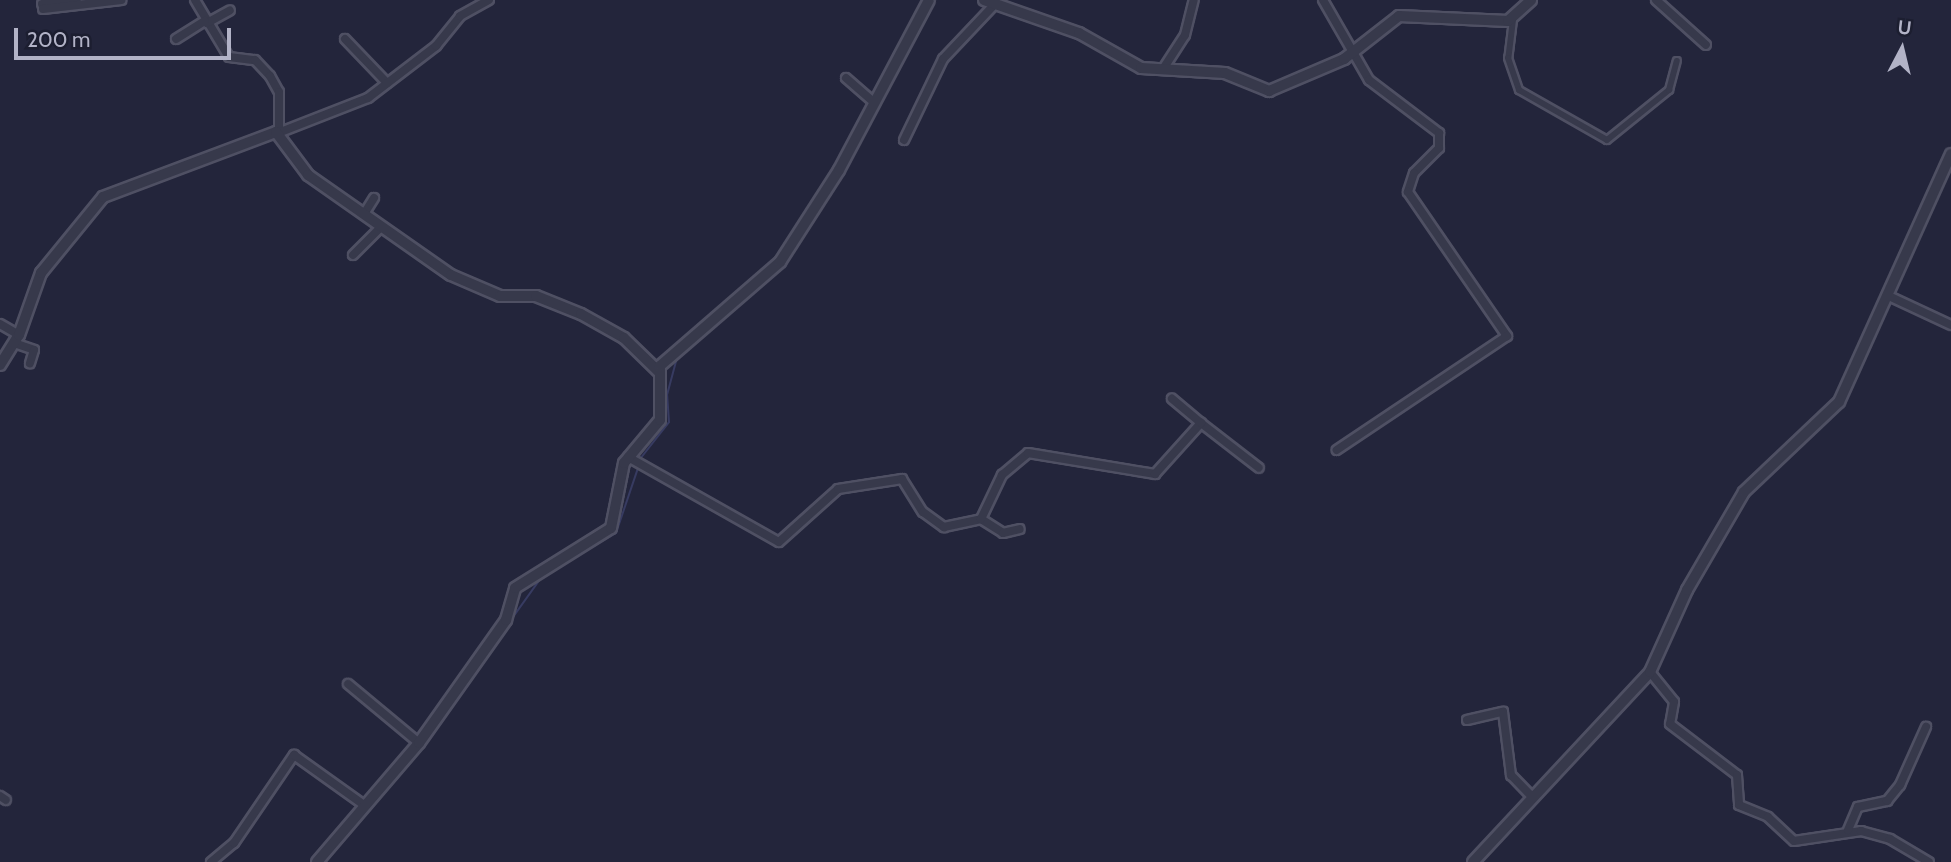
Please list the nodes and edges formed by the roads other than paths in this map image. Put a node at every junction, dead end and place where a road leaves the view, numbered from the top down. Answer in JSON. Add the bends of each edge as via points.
{"nodes":[{"id":1,"x":77,"y":0,"type":"edge"},
{"id":2,"x":121,"y":0,"type":"edge"},
{"id":3,"x":195,"y":0,"type":"edge"},
{"id":4,"x":489,"y":0,"type":"edge"},
{"id":5,"x":929,"y":0,"type":"edge"},
{"id":6,"x":1194,"y":0,"type":"edge"},
{"id":7,"x":1323,"y":0,"type":"edge"},
{"id":8,"x":1531,"y":0,"type":"edge"},
{"id":9,"x":1656,"y":0,"type":"edge"},
{"id":10,"x":100,"y":2,"type":"edge"},
{"id":11,"x":989,"y":3,"type":"edge"},
{"id":12,"x":230,"y":10,"type":"dead end"},
{"id":13,"x":1513,"y":20,"type":"junction"},
{"id":14,"x":206,"y":22,"type":"junction"},
{"id":15,"x":176,"y":39,"type":"dead end"},
{"id":16,"x":345,"y":39,"type":"dead end"},
{"id":17,"x":1706,"y":45,"type":"dead end"},
{"id":18,"x":1352,"y":52,"type":"junction"},
{"id":19,"x":1677,"y":61,"type":"dead end"},
{"id":20,"x":1163,"y":69,"type":"junction"},
{"id":21,"x":846,"y":78,"type":"dead end"},
{"id":22,"x":387,"y":83,"type":"junction"},
{"id":23,"x":875,"y":103,"type":"junction"},
{"id":24,"x":279,"y":132,"type":"junction"},
{"id":25,"x":904,"y":140,"type":"dead end"},
{"id":26,"x":1951,"y":154,"type":"edge"},
{"id":27,"x":374,"y":198,"type":"dead end"},
{"id":28,"x":364,"y":214,"type":"junction"},
{"id":29,"x":381,"y":227,"type":"junction"},
{"id":30,"x":353,"y":255,"type":"dead end"},
{"id":31,"x":1891,"y":297,"type":"junction"},
{"id":32,"x":0,"y":324,"type":"edge"},
{"id":33,"x":1951,"y":325,"type":"edge"},
{"id":34,"x":17,"y":339,"type":"junction"},
{"id":35,"x":30,"y":363,"type":"dead end"},
{"id":36,"x":0,"y":365,"type":"edge"},
{"id":37,"x":659,"y":372,"type":"junction"},
{"id":38,"x":1172,"y":399,"type":"dead end"},
{"id":39,"x":1201,"y":423,"type":"junction"},
{"id":40,"x":1337,"y":450,"type":"dead end"},
{"id":41,"x":631,"y":458,"type":"junction"},
{"id":42,"x":1259,"y":468,"type":"dead end"},
{"id":43,"x":981,"y":519,"type":"junction"},
{"id":44,"x":1020,"y":529,"type":"dead end"},
{"id":45,"x":1650,"y":672,"type":"junction"},
{"id":46,"x":348,"y":684,"type":"dead end"},
{"id":47,"x":1466,"y":720,"type":"dead end"},
{"id":48,"x":1926,"y":727,"type":"dead end"},
{"id":49,"x":419,"y":743,"type":"junction"},
{"id":50,"x":1530,"y":795,"type":"junction"},
{"id":51,"x":364,"y":805,"type":"junction"},
{"id":52,"x":1848,"y":830,"type":"junction"},
{"id":53,"x":225,"y":853,"type":"junction"},
{"id":54,"x":211,"y":862,"type":"edge"},
{"id":55,"x":232,"y":862,"type":"edge"},
{"id":56,"x":317,"y":862,"type":"edge"},
{"id":57,"x":1473,"y":862,"type":"edge"},
{"id":58,"x":1929,"y":862,"type":"edge"}],
"edges":[{"from":1,"to":10,"type":"street","via":[[43,7]]},
{"from":2,"to":10,"type":"street"},
{"from":3,"to":14,"type":"street"},
{"from":4,"to":22,"type":"street","via":[[460,16],[436,46]]},
{"from":5,"to":23,"type":"street"},
{"from":6,"to":20,"type":"street","via":[[1185,35]]},
{"from":7,"to":18,"type":"street"},
{"from":8,"to":13,"type":"street"},
{"from":9,"to":17,"type":"street"},
{"from":11,"to":20,"type":"street","via":[[1079,33],[1141,68]]},
{"from":11,"to":25,"type":"street","via":[[943,59]]},
{"from":12,"to":14,"type":"street"},
{"from":13,"to":18,"type":"street","via":[[1404,15]]},
{"from":13,"to":19,"type":"street","via":[[1508,58],[1519,90],[1607,140],[1669,90]]},
{"from":14,"to":15,"type":"street"},
{"from":14,"to":24,"type":"street","via":[[229,57],[253,59],[270,76],[279,92]]},
{"from":16,"to":22,"type":"street"},
{"from":18,"to":20,"type":"street","via":[[1304,81],[1269,91],[1225,73]]},
{"from":18,"to":40,"type":"street","via":[[1379,90],[1439,133],[1440,148],[1414,173],[1408,192],[1507,336]]},
{"from":21,"to":23,"type":"street"},
{"from":22,"to":24,"type":"street","via":[[341,111]]},
{"from":23,"to":37,"type":"street","via":[[779,262],[686,338]]},
{"from":24,"to":28,"type":"street","via":[[305,172]]},
{"from":24,"to":34,"type":"street","via":[[103,197],[41,272]]},
{"from":26,"to":31,"type":"street"},
{"from":27,"to":28,"type":"street"},
{"from":28,"to":29,"type":"street"},
{"from":29,"to":30,"type":"street"},
{"from":29,"to":37,"type":"street","via":[[450,275],[500,296],[536,296],[581,314],[624,338]]},
{"from":31,"to":33,"type":"street"},
{"from":31,"to":45,"type":"street","via":[[1839,402],[1744,492],[1687,590]]},
{"from":32,"to":34,"type":"street"},
{"from":34,"to":35,"type":"street","via":[[34,351]]},
{"from":34,"to":36,"type":"street"},
{"from":37,"to":41,"type":"street","via":[[660,420]]},
{"from":38,"to":39,"type":"street"},
{"from":39,"to":42,"type":"street"},
{"from":39,"to":43,"type":"street","via":[[1151,475],[1052,453],[1022,455],[1002,475]]},
{"from":41,"to":43,"type":"street","via":[[779,542],[838,489],[900,479],[942,526]]},
{"from":41,"to":49,"type":"street","via":[[611,528],[515,588],[506,620]]},
{"from":43,"to":44,"type":"street","via":[[1002,533]]},
{"from":45,"to":50,"type":"street"},
{"from":45,"to":52,"type":"street","via":[[1674,702],[1670,724],[1737,775],[1739,805],[1768,817],[1798,843]]},
{"from":46,"to":49,"type":"street"},
{"from":47,"to":50,"type":"street","via":[[1503,712],[1511,775]]},
{"from":48,"to":52,"type":"street","via":[[1901,784],[1887,801],[1858,807]]},
{"from":49,"to":51,"type":"street"},
{"from":50,"to":57,"type":"street"},
{"from":51,"to":53,"type":"street","via":[[294,755]]},
{"from":51,"to":56,"type":"street"},
{"from":52,"to":58,"type":"street","via":[[1890,839]]},
{"from":53,"to":54,"type":"street"},
{"from":53,"to":55,"type":"street"}]}
